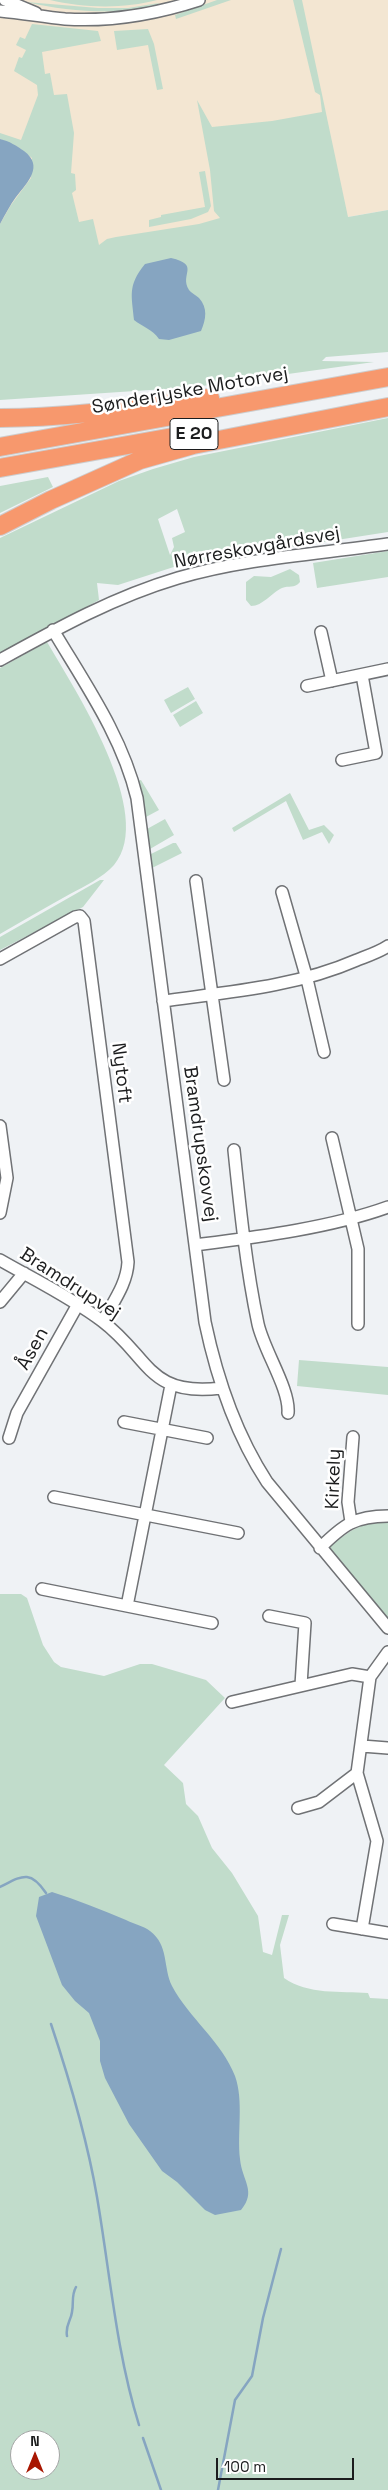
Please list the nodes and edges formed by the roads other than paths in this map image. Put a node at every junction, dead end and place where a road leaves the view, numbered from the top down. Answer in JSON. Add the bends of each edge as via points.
{"nodes":[{"id":1,"x":5,"y":0,"type":"edge"},
{"id":2,"x":199,"y":0,"type":"edge"},
{"id":3,"x":0,"y":11,"type":"edge"},
{"id":4,"x":39,"y":15,"type":"junction"},
{"id":5,"x":388,"y":377,"type":"edge"},
{"id":6,"x":345,"y":385,"type":"junction"},
{"id":7,"x":388,"y":399,"type":"edge"},
{"id":8,"x":388,"y":407,"type":"edge"},
{"id":9,"x":0,"y":418,"type":"edge"},
{"id":10,"x":0,"y":447,"type":"edge"},
{"id":11,"x":0,"y":468,"type":"edge"},
{"id":12,"x":0,"y":526,"type":"edge"},
{"id":13,"x":388,"y":544,"type":"edge"},
{"id":14,"x":53,"y":630,"type":"junction"},
{"id":15,"x":321,"y":632,"type":"dead end"},
{"id":16,"x":0,"y":660,"type":"edge"},
{"id":17,"x":388,"y":669,"type":"edge"},
{"id":18,"x":362,"y":675,"type":"junction"},
{"id":19,"x":332,"y":681,"type":"junction"},
{"id":20,"x":306,"y":686,"type":"dead end"},
{"id":21,"x":342,"y":760,"type":"dead end"},
{"id":22,"x":196,"y":881,"type":"dead end"},
{"id":23,"x":282,"y":892,"type":"dead end"},
{"id":24,"x":386,"y":951,"type":"edge"},
{"id":25,"x":0,"y":959,"type":"edge"},
{"id":26,"x":307,"y":979,"type":"junction"},
{"id":27,"x":212,"y":994,"type":"junction"},
{"id":28,"x":163,"y":1001,"type":"junction"},
{"id":29,"x":324,"y":1052,"type":"dead end"},
{"id":30,"x":224,"y":1080,"type":"dead end"},
{"id":31,"x":0,"y":1126,"type":"edge"},
{"id":32,"x":332,"y":1138,"type":"dead end"},
{"id":33,"x":234,"y":1150,"type":"dead end"},
{"id":34,"x":388,"y":1207,"type":"edge"},
{"id":35,"x":0,"y":1213,"type":"edge"},
{"id":36,"x":351,"y":1218,"type":"junction"},
{"id":37,"x":244,"y":1239,"type":"junction"},
{"id":38,"x":195,"y":1245,"type":"junction"},
{"id":39,"x":0,"y":1260,"type":"edge"},
{"id":40,"x":24,"y":1273,"type":"junction"},
{"id":41,"x":0,"y":1302,"type":"edge"},
{"id":42,"x":77,"y":1306,"type":"junction"},
{"id":43,"x":103,"y":1321,"type":"junction"},
{"id":44,"x":358,"y":1324,"type":"dead end"},
{"id":45,"x":171,"y":1385,"type":"junction"},
{"id":46,"x":221,"y":1388,"type":"junction"},
{"id":47,"x":288,"y":1413,"type":"dead end"},
{"id":48,"x":124,"y":1422,"type":"dead end"},
{"id":49,"x":163,"y":1430,"type":"junction"},
{"id":50,"x":353,"y":1437,"type":"dead end"},
{"id":51,"x":9,"y":1438,"type":"dead end"},
{"id":52,"x":207,"y":1438,"type":"dead end"},
{"id":53,"x":54,"y":1497,"type":"dead end"},
{"id":54,"x":145,"y":1515,"type":"junction"},
{"id":55,"x":388,"y":1516,"type":"edge"},
{"id":56,"x":351,"y":1522,"type":"junction"},
{"id":57,"x":238,"y":1533,"type":"dead end"},
{"id":58,"x":320,"y":1548,"type":"junction"},
{"id":59,"x":42,"y":1589,"type":"dead end"},
{"id":60,"x":127,"y":1606,"type":"junction"},
{"id":61,"x":270,"y":1616,"type":"dead end"},
{"id":62,"x":212,"y":1623,"type":"dead end"},
{"id":63,"x":388,"y":1628,"type":"edge"},
{"id":64,"x":388,"y":1652,"type":"edge"},
{"id":65,"x":370,"y":1677,"type":"junction"},
{"id":66,"x":301,"y":1685,"type":"junction"},
{"id":67,"x":232,"y":1702,"type":"dead end"},
{"id":68,"x":362,"y":1746,"type":"junction"},
{"id":69,"x":388,"y":1748,"type":"edge"},
{"id":70,"x":357,"y":1773,"type":"junction"},
{"id":71,"x":298,"y":1808,"type":"dead end"},
{"id":72,"x":333,"y":1924,"type":"dead end"},
{"id":73,"x":362,"y":1929,"type":"junction"},
{"id":74,"x":388,"y":1934,"type":"edge"}],
"edges":[{"from":1,"to":4,"type":"street"},
{"from":2,"to":4,"type":"street","via":[[162,12],[136,16],[92,19]]},
{"from":3,"to":4,"type":"street"},
{"from":5,"to":6,"type":"highway","name":"Sønderjyske Motorvej","number":"E 20"},
{"from":6,"to":9,"type":"highway","via":[[277,388],[39,418]]},
{"from":6,"to":10,"type":"highway","name":"Sønderjyske Motorvej","number":"E 20"},
{"from":7,"to":11,"type":"highway","number":"E 20"},
{"from":8,"to":12,"type":"highway","via":[[194,445],[140,460]]},
{"from":13,"to":14,"type":"street","name":"Nørreskovgårdsvej","via":[[252,563],[179,578],[110,602]]},
{"from":14,"to":16,"type":"street","name":"Nørreskovgårdsvej"},
{"from":14,"to":28,"type":"street","name":"Bramdrupskovvej","via":[[117,740],[132,778]]},
{"from":15,"to":19,"type":"street"},
{"from":17,"to":18,"type":"street"},
{"from":18,"to":19,"type":"street"},
{"from":18,"to":21,"type":"street","via":[[376,753]]},
{"from":19,"to":20,"type":"street"},
{"from":22,"to":27,"type":"street"},
{"from":23,"to":26,"type":"street"},
{"from":24,"to":26,"type":"street"},
{"from":25,"to":43,"type":"street","name":"Nytoft","via":[[75,917],[80,916],[84,921],[128,1262],[124,1284]]},
{"from":26,"to":27,"type":"street","via":[[262,989]]},
{"from":26,"to":29,"type":"street"},
{"from":27,"to":28,"type":"street"},
{"from":27,"to":30,"type":"street"},
{"from":28,"to":38,"type":"street","name":"Bramdrupskovvej"},
{"from":31,"to":35,"type":"street","via":[[7,1178]]},
{"from":32,"to":36,"type":"street"},
{"from":33,"to":37,"type":"street"},
{"from":34,"to":36,"type":"street"},
{"from":36,"to":37,"type":"street"},
{"from":36,"to":44,"type":"street","via":[[358,1249]]},
{"from":37,"to":38,"type":"street"},
{"from":37,"to":47,"type":"street","via":[[258,1326],[289,1402]]},
{"from":38,"to":46,"type":"street","name":"Bramdrupskovvej","via":[[205,1322]]},
{"from":39,"to":40,"type":"street","name":"Bramdrupvej"},
{"from":40,"to":41,"type":"street"},
{"from":40,"to":42,"type":"street","name":"Bramdrupvej"},
{"from":42,"to":43,"type":"street","name":"Bramdrupvej"},
{"from":42,"to":51,"type":"street","name":"Åsen","via":[[17,1413]]},
{"from":43,"to":45,"type":"street","name":"Bramdrupvej","via":[[150,1372]]},
{"from":45,"to":46,"type":"street","name":"Bramdrupvej","via":[[202,1390]]},
{"from":45,"to":49,"type":"street"},
{"from":46,"to":58,"type":"street","name":"Bramdrupskovvej","via":[[239,1433],[260,1472]]},
{"from":48,"to":49,"type":"street"},
{"from":49,"to":52,"type":"street"},
{"from":49,"to":54,"type":"street"},
{"from":50,"to":56,"type":"street","name":"Kirkely","via":[[348,1502]]},
{"from":53,"to":54,"type":"street"},
{"from":54,"to":57,"type":"street"},
{"from":54,"to":60,"type":"street"},
{"from":55,"to":56,"type":"street","name":"Kirkely","via":[[363,1517]]},
{"from":56,"to":58,"type":"street","name":"Kirkely"},
{"from":58,"to":63,"type":"street","name":"Bramdrupskovvej"},
{"from":59,"to":60,"type":"street"},
{"from":60,"to":62,"type":"street"},
{"from":61,"to":66,"type":"street","via":[[305,1623]]},
{"from":64,"to":65,"type":"street"},
{"from":65,"to":66,"type":"street","via":[[352,1674]]},
{"from":65,"to":68,"type":"street"},
{"from":66,"to":67,"type":"street"},
{"from":68,"to":69,"type":"street"},
{"from":68,"to":70,"type":"street"},
{"from":70,"to":71,"type":"street","via":[[319,1802]]},
{"from":70,"to":73,"type":"street","via":[[376,1842]]},
{"from":72,"to":73,"type":"street"},
{"from":73,"to":74,"type":"street"}]}
